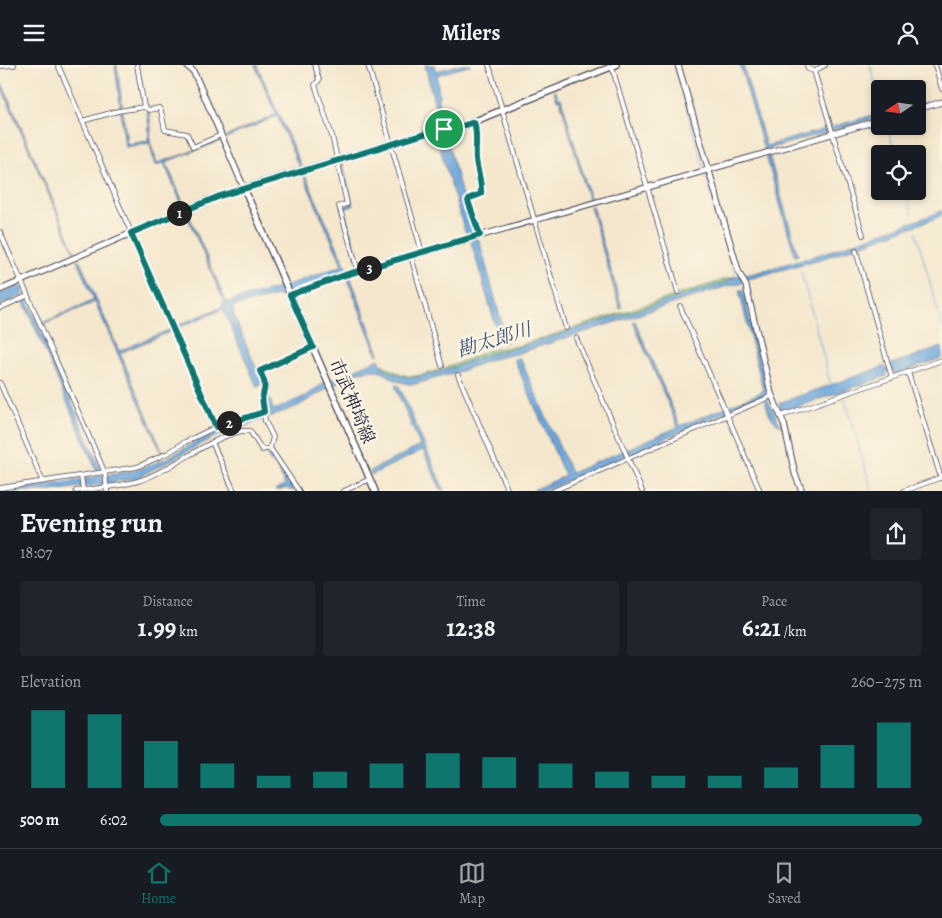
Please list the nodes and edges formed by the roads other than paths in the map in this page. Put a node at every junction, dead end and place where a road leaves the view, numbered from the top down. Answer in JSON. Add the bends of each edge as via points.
{"nodes":[{"id":1,"x":14,"y":65,"type":"edge"},
{"id":2,"x":58,"y":65,"type":"edge"},
{"id":3,"x":138,"y":65,"type":"edge"},
{"id":4,"x":186,"y":65,"type":"edge"},
{"id":5,"x":316,"y":65,"type":"edge"},
{"id":6,"x":368,"y":65,"type":"edge"},
{"id":7,"x":489,"y":65,"type":"edge"},
{"id":8,"x":613,"y":65,"type":"edge"},
{"id":9,"x":678,"y":65,"type":"edge"},
{"id":10,"x":808,"y":65,"type":"edge"},
{"id":11,"x":825,"y":65,"type":"edge"},
{"id":12,"x":935,"y":65,"type":"edge"},
{"id":13,"x":0,"y":66,"type":"edge"},
{"id":14,"x":814,"y":71,"type":"junction"},
{"id":15,"x":942,"y":89,"type":"edge"},
{"id":16,"x":942,"y":103,"type":"edge"},
{"id":17,"x":144,"y":107,"type":"junction"},
{"id":18,"x":926,"y":107,"type":"edge"},
{"id":19,"x":502,"y":109,"type":"junction"},
{"id":20,"x":82,"y":121,"type":"junction"},
{"id":21,"x":474,"y":122,"type":"junction"},
{"id":22,"x":871,"y":122,"type":"edge"},
{"id":23,"x":832,"y":133,"type":"junction"},
{"id":24,"x":221,"y":135,"type":"junction"},
{"id":25,"x":390,"y":145,"type":"junction"},
{"id":26,"x":338,"y":160,"type":"junction"},
{"id":27,"x":708,"y":169,"type":"junction"},
{"id":28,"x":244,"y":188,"type":"junction"},
{"id":29,"x":647,"y":188,"type":"junction"},
{"id":30,"x":534,"y":220,"type":"junction"},
{"id":31,"x":0,"y":232,"type":"edge"},
{"id":32,"x":131,"y":233,"type":"junction"},
{"id":33,"x":863,"y":235,"type":"dead end"},
{"id":34,"x":475,"y":237,"type":"junction"},
{"id":35,"x":856,"y":251,"type":"dead end"},
{"id":36,"x":422,"y":252,"type":"junction"},
{"id":37,"x":411,"y":255,"type":"junction"},
{"id":38,"x":358,"y":271,"type":"junction"},
{"id":39,"x":21,"y":281,"type":"junction"},
{"id":40,"x":0,"y":290,"type":"edge"},
{"id":41,"x":678,"y":292,"type":"dead end"},
{"id":42,"x":290,"y":294,"type":"junction"},
{"id":43,"x":25,"y":297,"type":"junction"},
{"id":44,"x":680,"y":306,"type":"dead end"},
{"id":45,"x":0,"y":308,"type":"edge"},
{"id":46,"x":566,"y":328,"type":"dead end"},
{"id":47,"x":576,"y":338,"type":"dead end"},
{"id":48,"x":313,"y":347,"type":"junction"},
{"id":49,"x":942,"y":360,"type":"edge"},
{"id":50,"x":442,"y":366,"type":"dead end"},
{"id":51,"x":908,"y":372,"type":"junction"},
{"id":52,"x":458,"y":375,"type":"dead end"},
{"id":53,"x":892,"y":377,"type":"junction"},
{"id":54,"x":0,"y":383,"type":"edge"},
{"id":55,"x":768,"y":398,"type":"junction"},
{"id":56,"x":265,"y":413,"type":"junction"},
{"id":57,"x":726,"y":415,"type":"junction"},
{"id":58,"x":781,"y":415,"type":"junction"},
{"id":59,"x":216,"y":427,"type":"junction"},
{"id":60,"x":212,"y":442,"type":"junction"},
{"id":61,"x":270,"y":448,"type":"junction"},
{"id":62,"x":628,"y":457,"type":"junction"},
{"id":63,"x":105,"y":473,"type":"junction"},
{"id":64,"x":942,"y":477,"type":"edge"},
{"id":65,"x":370,"y":479,"type":"junction"},
{"id":66,"x":43,"y":482,"type":"junction"},
{"id":67,"x":82,"y":483,"type":"edge"},
{"id":68,"x":0,"y":489,"type":"edge"},
{"id":69,"x":107,"y":489,"type":"edge"},
{"id":70,"x":76,"y":491,"type":"edge"},
{"id":71,"x":234,"y":491,"type":"edge"},
{"id":72,"x":299,"y":491,"type":"edge"},
{"id":73,"x":344,"y":491,"type":"edge"},
{"id":74,"x":375,"y":491,"type":"edge"},
{"id":75,"x":508,"y":491,"type":"edge"},
{"id":76,"x":553,"y":491,"type":"edge"},
{"id":77,"x":642,"y":491,"type":"edge"},
{"id":78,"x":760,"y":491,"type":"edge"},
{"id":79,"x":802,"y":491,"type":"edge"},
{"id":80,"x":904,"y":491,"type":"edge"}],
"edges":[{"from":1,"to":13,"type":"street"},
{"from":2,"to":20,"type":"street"},
{"from":3,"to":17,"type":"street"},
{"from":4,"to":24,"type":"street","via":[[196,77]]},
{"from":5,"to":26,"type":"street","via":[[319,80],[316,85]]},
{"from":6,"to":25,"type":"street"},
{"from":7,"to":19,"type":"street"},
{"from":8,"to":19,"type":"main road"},
{"from":8,"to":29,"type":"street"},
{"from":9,"to":27,"type":"street"},
{"from":10,"to":14,"type":"street","via":[[808,69]]},
{"from":11,"to":14,"type":"street"},
{"from":12,"to":15,"type":"street"},
{"from":14,"to":23,"type":"street"},
{"from":16,"to":18,"type":"street"},
{"from":17,"to":20,"type":"street"},
{"from":17,"to":24,"type":"street","via":[[160,109],[165,130],[187,134],[193,147]]},
{"from":19,"to":21,"type":"main road"},
{"from":19,"to":30,"type":"street"},
{"from":20,"to":32,"type":"street"},
{"from":21,"to":25,"type":"main road"},
{"from":21,"to":34,"type":"street","via":[[482,184],[481,194],[468,201]]},
{"from":22,"to":23,"type":"street"},
{"from":23,"to":27,"type":"street"},
{"from":23,"to":33,"type":"street"},
{"from":24,"to":28,"type":"street"},
{"from":25,"to":26,"type":"main road"},
{"from":25,"to":36,"type":"street"},
{"from":26,"to":28,"type":"main road"},
{"from":26,"to":38,"type":"street","via":[[347,204],[338,206]]},
{"from":27,"to":29,"type":"street"},
{"from":27,"to":55,"type":"street","via":[[745,284]]},
{"from":28,"to":32,"type":"street"},
{"from":28,"to":42,"type":"main road","name":"市武神埼線"},
{"from":29,"to":30,"type":"street"},
{"from":29,"to":41,"type":"street"},
{"from":30,"to":34,"type":"street"},
{"from":30,"to":46,"type":"street"},
{"from":31,"to":39,"type":"street"},
{"from":32,"to":39,"type":"street"},
{"from":32,"to":59,"type":"street"},
{"from":34,"to":36,"type":"street"},
{"from":35,"to":53,"type":"street"},
{"from":36,"to":37,"type":"street"},
{"from":37,"to":38,"type":"street"},
{"from":37,"to":50,"type":"street"},
{"from":38,"to":42,"type":"street"},
{"from":39,"to":40,"type":"street"},
{"from":39,"to":43,"type":"street"},
{"from":42,"to":48,"type":"main road","name":"市武神埼線"},
{"from":43,"to":45,"type":"street"},
{"from":43,"to":63,"type":"street"},
{"from":44,"to":57,"type":"street"},
{"from":47,"to":62,"type":"street"},
{"from":48,"to":56,"type":"street","via":[[260,371],[266,385],[262,396]]},
{"from":48,"to":65,"type":"main road","name":"市武神埼線"},
{"from":49,"to":51,"type":"street"},
{"from":51,"to":53,"type":"street"},
{"from":51,"to":64,"type":"street"},
{"from":52,"to":75,"type":"street"},
{"from":53,"to":58,"type":"street"},
{"from":54,"to":66,"type":"street"},
{"from":55,"to":57,"type":"street"},
{"from":55,"to":58,"type":"street"},
{"from":56,"to":59,"type":"street"},
{"from":56,"to":61,"type":"street","via":[[265,421],[273,437]]},
{"from":57,"to":62,"type":"street"},
{"from":57,"to":78,"type":"street"},
{"from":58,"to":79,"type":"street"},
{"from":59,"to":63,"type":"street","via":[[142,466]]},
{"from":60,"to":61,"type":"street","via":[[248,430],[262,450]]},
{"from":60,"to":69,"type":"street","via":[[138,481]]},
{"from":60,"to":71,"type":"street"},
{"from":61,"to":72,"type":"street"},
{"from":62,"to":76,"type":"street"},
{"from":62,"to":77,"type":"street"},
{"from":63,"to":67,"type":"street"},
{"from":63,"to":69,"type":"street"},
{"from":64,"to":80,"type":"street"},
{"from":65,"to":73,"type":"street"},
{"from":65,"to":74,"type":"main road","name":"市武神埼線"},
{"from":66,"to":67,"type":"street"},
{"from":66,"to":68,"type":"street"},
{"from":67,"to":69,"type":"street"},
{"from":67,"to":70,"type":"street"}]}
